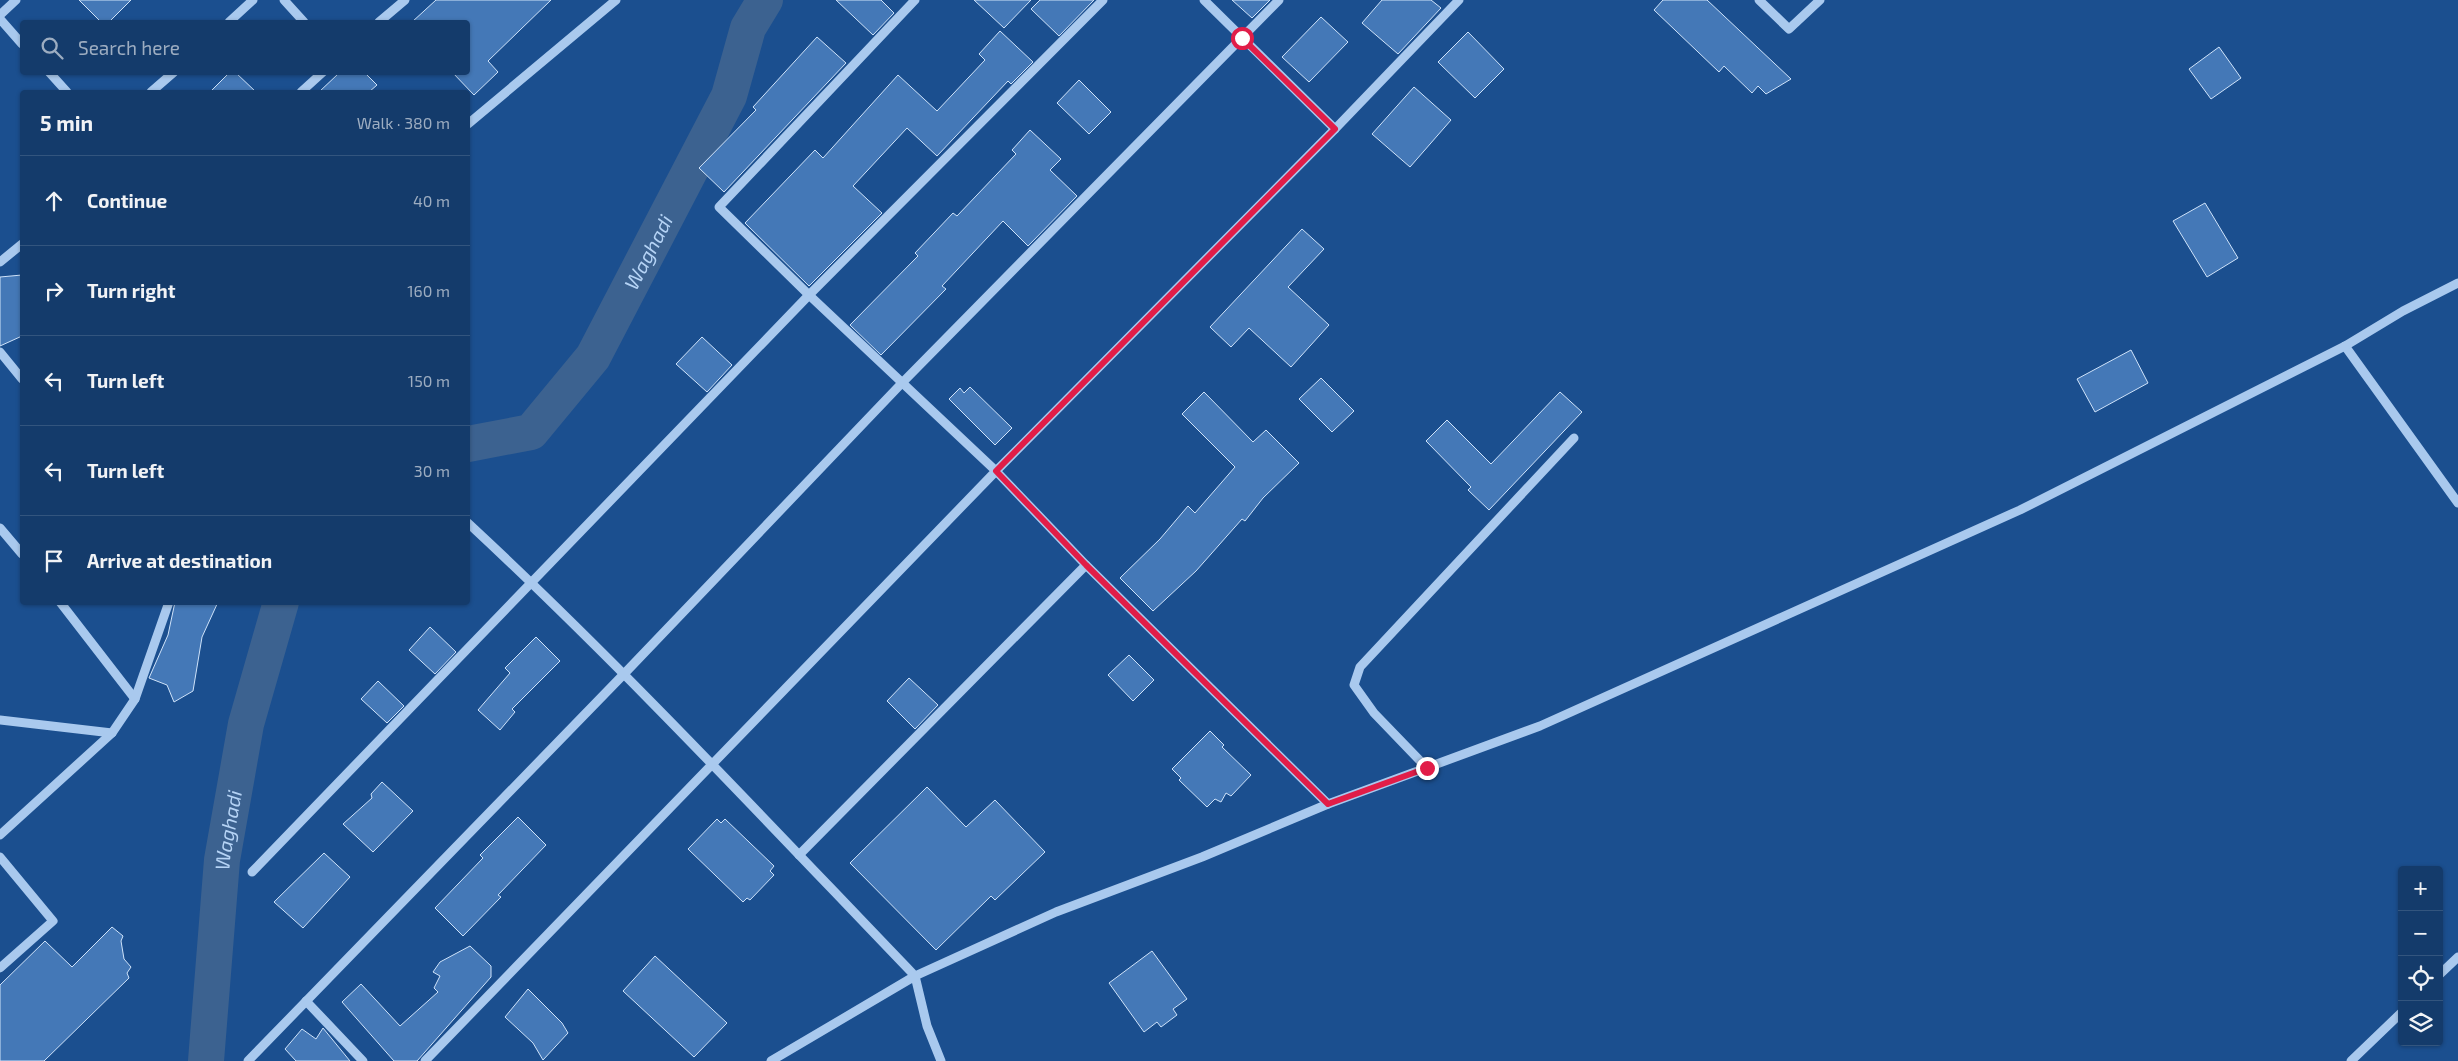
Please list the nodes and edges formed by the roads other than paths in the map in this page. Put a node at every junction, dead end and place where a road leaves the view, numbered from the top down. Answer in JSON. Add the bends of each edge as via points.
{"nodes":[{"id":1,"x":16,"y":0,"type":"edge"},
{"id":2,"x":254,"y":0,"type":"edge"},
{"id":3,"x":284,"y":0,"type":"edge"},
{"id":4,"x":405,"y":0,"type":"edge"},
{"id":5,"x":616,"y":0,"type":"edge"},
{"id":6,"x":916,"y":0,"type":"edge"},
{"id":7,"x":1103,"y":0,"type":"edge"},
{"id":8,"x":1204,"y":0,"type":"edge"},
{"id":9,"x":1278,"y":0,"type":"edge"},
{"id":10,"x":1460,"y":0,"type":"edge"},
{"id":11,"x":1759,"y":0,"type":"edge"},
{"id":12,"x":1820,"y":0,"type":"edge"},
{"id":13,"x":0,"y":15,"type":"edge"},
{"id":14,"x":0,"y":19,"type":"edge"},
{"id":15,"x":231,"y":20,"type":"edge"},
{"id":16,"x":302,"y":20,"type":"edge"},
{"id":17,"x":382,"y":20,"type":"edge"},
{"id":18,"x":1242,"y":38,"type":"junction"},
{"id":19,"x":20,"y":42,"type":"edge"},
{"id":20,"x":52,"y":75,"type":"edge"},
{"id":21,"x":171,"y":75,"type":"edge"},
{"id":22,"x":320,"y":75,"type":"edge"},
{"id":23,"x":65,"y":90,"type":"edge"},
{"id":24,"x":153,"y":90,"type":"edge"},
{"id":25,"x":303,"y":90,"type":"edge"},
{"id":26,"x":470,"y":122,"type":"edge"},
{"id":27,"x":1335,"y":129,"type":"junction"},
{"id":28,"x":20,"y":246,"type":"edge"},
{"id":29,"x":0,"y":262,"type":"edge"},
{"id":30,"x":2458,"y":283,"type":"edge"},
{"id":31,"x":809,"y":295,"type":"junction"},
{"id":32,"x":2345,"y":346,"type":"junction"},
{"id":33,"x":0,"y":352,"type":"edge"},
{"id":34,"x":20,"y":377,"type":"edge"},
{"id":35,"x":901,"y":384,"type":"junction"},
{"id":36,"x":1574,"y":438,"type":"dead end"},
{"id":37,"x":996,"y":471,"type":"junction"},
{"id":38,"x":2458,"y":503,"type":"edge"},
{"id":39,"x":470,"y":525,"type":"edge"},
{"id":40,"x":0,"y":528,"type":"edge"},
{"id":41,"x":20,"y":552,"type":"edge"},
{"id":42,"x":1086,"y":565,"type":"junction"},
{"id":43,"x":531,"y":581,"type":"junction"},
{"id":44,"x":62,"y":605,"type":"edge"},
{"id":45,"x":168,"y":605,"type":"edge"},
{"id":46,"x":623,"y":675,"type":"junction"},
{"id":47,"x":135,"y":699,"type":"junction"},
{"id":48,"x":0,"y":720,"type":"edge"},
{"id":49,"x":112,"y":733,"type":"junction"},
{"id":50,"x":713,"y":766,"type":"junction"},
{"id":51,"x":1427,"y":768,"type":"junction"},
{"id":52,"x":1328,"y":804,"type":"junction"},
{"id":53,"x":0,"y":835,"type":"edge"},
{"id":54,"x":799,"y":855,"type":"junction"},
{"id":55,"x":0,"y":857,"type":"edge"},
{"id":56,"x":252,"y":872,"type":"dead end"},
{"id":57,"x":2458,"y":957,"type":"edge"},
{"id":58,"x":0,"y":968,"type":"edge"},
{"id":59,"x":2443,"y":971,"type":"edge"},
{"id":60,"x":915,"y":976,"type":"junction"},
{"id":61,"x":306,"y":1001,"type":"junction"},
{"id":62,"x":2398,"y":1016,"type":"edge"},
{"id":63,"x":248,"y":1061,"type":"edge"},
{"id":64,"x":363,"y":1061,"type":"edge"},
{"id":65,"x":425,"y":1061,"type":"edge"},
{"id":66,"x":771,"y":1061,"type":"edge"},
{"id":67,"x":941,"y":1061,"type":"edge"},
{"id":68,"x":2351,"y":1061,"type":"edge"}],
"edges":[{"from":1,"to":13,"type":"street"},
{"from":2,"to":15,"type":"street"},
{"from":3,"to":16,"type":"street"},
{"from":4,"to":17,"type":"street"},
{"from":5,"to":26,"type":"street"},
{"from":6,"to":31,"type":"street","via":[[719,207]]},
{"from":7,"to":31,"type":"street"},
{"from":8,"to":18,"type":"street"},
{"from":9,"to":18,"type":"street"},
{"from":10,"to":27,"type":"street"},
{"from":11,"to":12,"type":"street","via":[[1789,29]]},
{"from":14,"to":19,"type":"street"},
{"from":18,"to":27,"type":"street"},
{"from":18,"to":35,"type":"street"},
{"from":20,"to":23,"type":"street"},
{"from":21,"to":24,"type":"street"},
{"from":22,"to":25,"type":"street"},
{"from":27,"to":37,"type":"street"},
{"from":28,"to":29,"type":"street"},
{"from":30,"to":32,"type":"street"},
{"from":31,"to":35,"type":"street"},
{"from":31,"to":43,"type":"street"},
{"from":32,"to":38,"type":"street"},
{"from":32,"to":51,"type":"street","via":[[2020,510],[1540,726]]},
{"from":33,"to":34,"type":"street"},
{"from":35,"to":37,"type":"street"},
{"from":35,"to":46,"type":"street"},
{"from":36,"to":51,"type":"street","via":[[1360,667],[1354,685],[1374,713]]},
{"from":37,"to":42,"type":"street"},
{"from":37,"to":50,"type":"street"},
{"from":39,"to":43,"type":"street"},
{"from":40,"to":41,"type":"street"},
{"from":42,"to":52,"type":"street"},
{"from":42,"to":54,"type":"street"},
{"from":43,"to":46,"type":"street"},
{"from":43,"to":56,"type":"street"},
{"from":44,"to":47,"type":"street"},
{"from":45,"to":47,"type":"street"},
{"from":46,"to":50,"type":"street"},
{"from":46,"to":61,"type":"street"},
{"from":47,"to":49,"type":"street"},
{"from":48,"to":49,"type":"street"},
{"from":49,"to":53,"type":"street"},
{"from":50,"to":54,"type":"street"},
{"from":50,"to":65,"type":"street"},
{"from":51,"to":52,"type":"street"},
{"from":52,"to":60,"type":"street","via":[[1202,857],[1056,912]]},
{"from":54,"to":60,"type":"street"},
{"from":55,"to":58,"type":"street","via":[[53,921]]},
{"from":57,"to":59,"type":"street"},
{"from":60,"to":66,"type":"street"},
{"from":60,"to":67,"type":"street","via":[[926,1026]]},
{"from":61,"to":63,"type":"street"},
{"from":61,"to":64,"type":"street"},
{"from":62,"to":68,"type":"street"}]}
